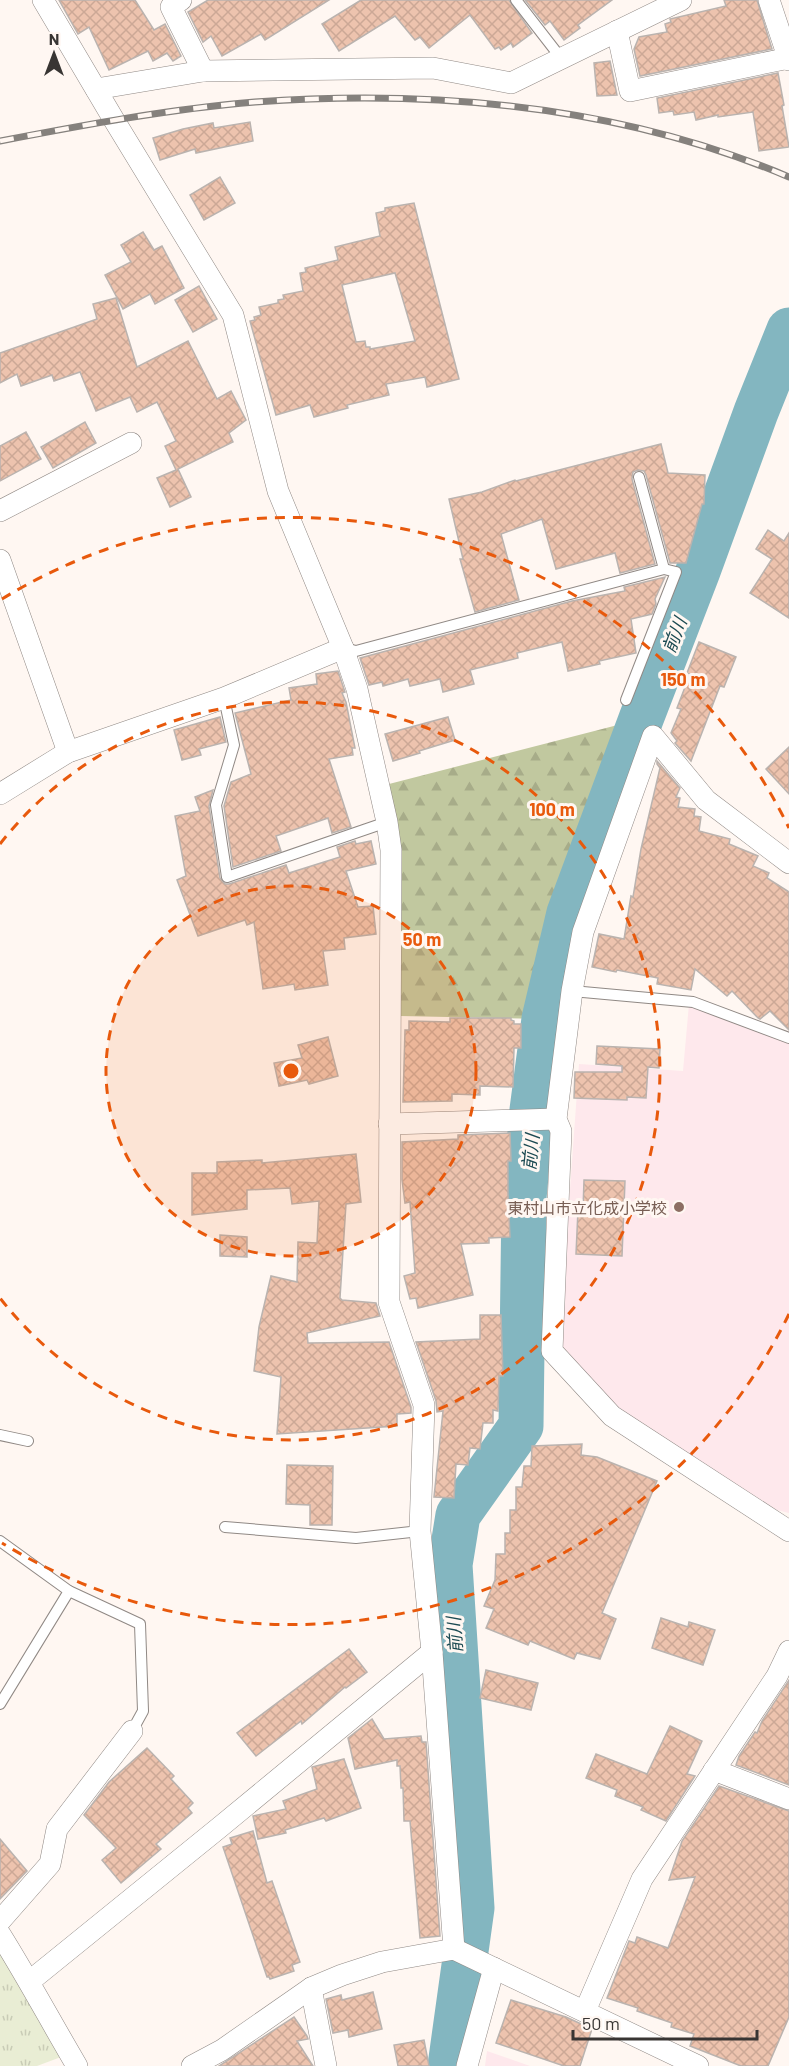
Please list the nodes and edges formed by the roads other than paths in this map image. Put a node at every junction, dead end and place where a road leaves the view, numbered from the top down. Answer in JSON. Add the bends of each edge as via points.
{"nodes":[{"id":1,"x":44,"y":0,"type":"edge"},
{"id":2,"x":181,"y":0,"type":"edge"},
{"id":3,"x":516,"y":0,"type":"edge"},
{"id":4,"x":681,"y":0,"type":"edge"},
{"id":5,"x":769,"y":0,"type":"edge"},
{"id":6,"x":616,"y":31,"type":"junction"},
{"id":7,"x":561,"y":58,"type":"junction"},
{"id":8,"x":789,"y":59,"type":"edge"},
{"id":9,"x":203,"y":71,"type":"junction"},
{"id":10,"x":96,"y":89,"type":"junction"},
{"id":11,"x":131,"y":442,"type":"dead end"},
{"id":12,"x":639,"y":477,"type":"dead end"},
{"id":13,"x":0,"y":511,"type":"edge"},
{"id":14,"x":0,"y":560,"type":"edge"},
{"id":15,"x":664,"y":569,"type":"junction"},
{"id":16,"x":343,"y":648,"type":"junction"},
{"id":17,"x":224,"y":698,"type":"junction"},
{"id":18,"x":626,"y":700,"type":"dead end"},
{"id":19,"x":68,"y":752,"type":"junction"},
{"id":20,"x":0,"y":794,"type":"edge"},
{"id":21,"x":387,"y":822,"type":"junction"},
{"id":22,"x":789,"y":863,"type":"edge"},
{"id":23,"x":572,"y":991,"type":"junction"},
{"id":24,"x":789,"y":1038,"type":"edge"},
{"id":25,"x":556,"y":1119,"type":"junction"},
{"id":26,"x":389,"y":1124,"type":"junction"},
{"id":27,"x":0,"y":1435,"type":"edge"},
{"id":28,"x":28,"y":1441,"type":"dead end"},
{"id":29,"x":225,"y":1527,"type":"dead end"},
{"id":30,"x":420,"y":1531,"type":"junction"},
{"id":31,"x":789,"y":1531,"type":"edge"},
{"id":32,"x":0,"y":1541,"type":"edge"},
{"id":33,"x":69,"y":1591,"type":"junction"},
{"id":34,"x":789,"y":1651,"type":"edge"},
{"id":35,"x":432,"y":1652,"type":"junction"},
{"id":36,"x":0,"y":1704,"type":"edge"},
{"id":37,"x":132,"y":1731,"type":"joint"},
{"id":38,"x":714,"y":1770,"type":"junction"},
{"id":39,"x":789,"y":1799,"type":"edge"},
{"id":40,"x":0,"y":1921,"type":"edge"},
{"id":41,"x":0,"y":1934,"type":"edge"},
{"id":42,"x":457,"y":1950,"type":"junction"},
{"id":43,"x":494,"y":1968,"type":"junction"},
{"id":44,"x":30,"y":1981,"type":"junction"},
{"id":45,"x":311,"y":1988,"type":"junction"},
{"id":46,"x":585,"y":2011,"type":"junction"},
{"id":47,"x":224,"y":2058,"type":"edge"},
{"id":48,"x":77,"y":2066,"type":"edge"},
{"id":49,"x":192,"y":2066,"type":"edge"},
{"id":50,"x":326,"y":2066,"type":"edge"},
{"id":51,"x":466,"y":2066,"type":"edge"},
{"id":52,"x":698,"y":2066,"type":"edge"}],
"edges":[{"from":1,"to":10,"type":"street"},
{"from":2,"to":9,"type":"street","via":[[171,7]]},
{"from":3,"to":7,"type":"lane"},
{"from":4,"to":6,"type":"street"},
{"from":5,"to":8,"type":"street"},
{"from":6,"to":7,"type":"street"},
{"from":6,"to":8,"type":"street","via":[[630,91]]},
{"from":7,"to":9,"type":"street","via":[[511,83],[433,68]]},
{"from":9,"to":10,"type":"street"},
{"from":10,"to":16,"type":"street","via":[[233,315],[278,491]]},
{"from":11,"to":13,"type":"street"},
{"from":12,"to":15,"type":"lane"},
{"from":14,"to":19,"type":"street"},
{"from":15,"to":16,"type":"lane","via":[[356,651]]},
{"from":15,"to":18,"type":"lane","via":[[676,572]]},
{"from":16,"to":17,"type":"street"},
{"from":16,"to":21,"type":"street","via":[[357,689]]},
{"from":17,"to":19,"type":"street"},
{"from":17,"to":21,"type":"lane","via":[[234,745],[216,805],[227,877]]},
{"from":19,"to":20,"type":"street"},
{"from":21,"to":26,"type":"street","via":[[391,850]]},
{"from":22,"to":23,"type":"street","via":[[706,800],[653,736],[583,932]]},
{"from":23,"to":24,"type":"lane","via":[[693,1002]]},
{"from":23,"to":25,"type":"street"},
{"from":25,"to":26,"type":"street"},
{"from":25,"to":31,"type":"street","via":[[561,1131],[552,1351],[612,1416]]},
{"from":26,"to":30,"type":"street","via":[[389,1302],[424,1405]]},
{"from":27,"to":28,"type":"lane"},
{"from":29,"to":30,"type":"lane","via":[[356,1538]]},
{"from":30,"to":35,"type":"street"},
{"from":32,"to":33,"type":"lane"},
{"from":33,"to":36,"type":"lane"},
{"from":33,"to":37,"type":"lane","via":[[140,1624],[144,1711]]},
{"from":34,"to":38,"type":"street","via":[[777,1676]]},
{"from":35,"to":42,"type":"street"},
{"from":35,"to":44,"type":"street"},
{"from":37,"to":40,"type":"street","via":[[57,1828],[50,1864]]},
{"from":38,"to":39,"type":"street"},
{"from":38,"to":46,"type":"street","via":[[642,1879]]},
{"from":41,"to":44,"type":"street"},
{"from":42,"to":43,"type":"street"},
{"from":42,"to":45,"type":"street","via":[[382,1962]]},
{"from":43,"to":46,"type":"street"},
{"from":43,"to":51,"type":"street"},
{"from":44,"to":48,"type":"street"},
{"from":45,"to":47,"type":"street"},
{"from":45,"to":50,"type":"street"},
{"from":46,"to":52,"type":"street"},
{"from":47,"to":49,"type":"street"}]}
